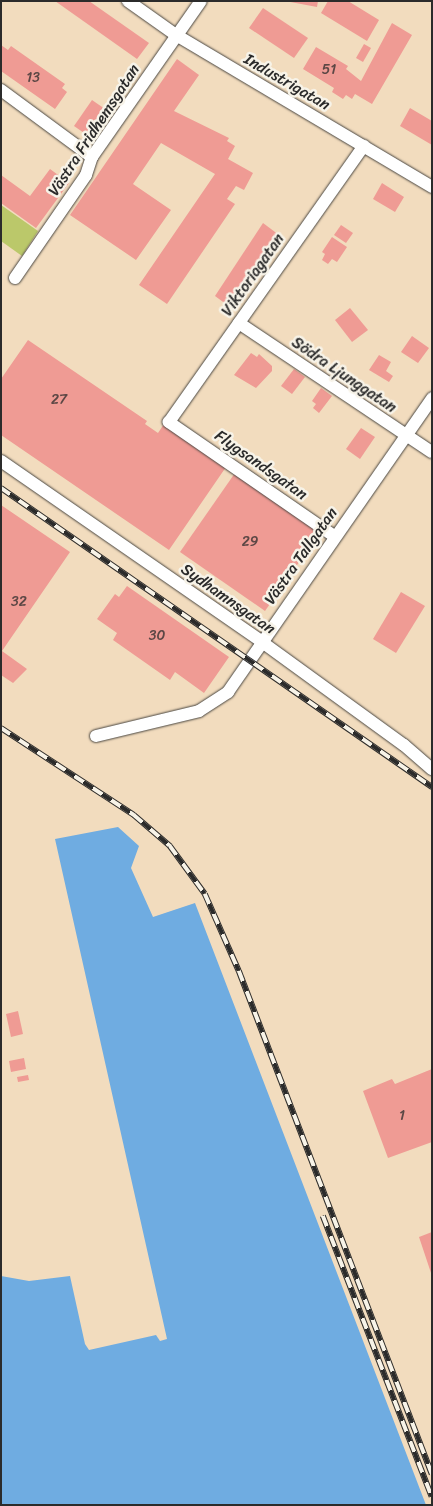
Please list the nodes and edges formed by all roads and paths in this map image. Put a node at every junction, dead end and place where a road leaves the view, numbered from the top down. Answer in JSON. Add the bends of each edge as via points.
{"nodes":[{"id":1,"x":128,"y":1,"type":"edge"},
{"id":2,"x":202,"y":1,"type":"edge"},
{"id":3,"x":176,"y":36,"type":"junction"},
{"id":4,"x":1,"y":90,"type":"edge"},
{"id":5,"x":364,"y":146,"type":"junction"},
{"id":6,"x":92,"y":157,"type":"junction"},
{"id":7,"x":432,"y":187,"type":"edge"},
{"id":8,"x":15,"y":278,"type":"dead end"},
{"id":9,"x":239,"y":323,"type":"junction"},
{"id":10,"x":432,"y":398,"type":"edge"},
{"id":11,"x":169,"y":422,"type":"joint"},
{"id":12,"x":406,"y":437,"type":"junction"},
{"id":13,"x":432,"y":452,"type":"edge"},
{"id":14,"x":1,"y":461,"type":"edge"},
{"id":15,"x":334,"y":536,"type":"junction"},
{"id":16,"x":262,"y":642,"type":"junction"},
{"id":17,"x":96,"y":736,"type":"dead end"},
{"id":18,"x":432,"y":769,"type":"edge"}],
"edges":[{"from":1,"to":3,"type":"street","name":"Industrigatan"},
{"from":2,"to":3,"type":"street","name":"Västra Fridhemsgatan"},
{"from":3,"to":5,"type":"street","name":"Industrigatan"},
{"from":3,"to":6,"type":"street","name":"Västra Fridhemsgatan"},
{"from":4,"to":6,"type":"street"},
{"from":5,"to":7,"type":"street","name":"Industrigatan"},
{"from":5,"to":9,"type":"street","name":"Viktoriagatan"},
{"from":6,"to":8,"type":"street","name":"Västra Fridhemsgatan","via":[[86,175]]},
{"from":9,"to":11,"type":"street","name":"Viktoriagatan"},
{"from":9,"to":12,"type":"street","name":"Södra Ljunggatan"},
{"from":10,"to":12,"type":"street","name":"Västra Tallgatan"},
{"from":11,"to":15,"type":"street","name":"Flygsandsgatan"},
{"from":12,"to":13,"type":"street","name":"Södra Ljunggatan"},
{"from":12,"to":15,"type":"street","name":"Västra Tallgatan"},
{"from":14,"to":16,"type":"street","name":"Sydhamnsgatan"},
{"from":15,"to":16,"type":"street","name":"Västra Tallgatan"},
{"from":16,"to":17,"type":"street","name":"Västra Tallgatan","via":[[228,692],[212,705]]},
{"from":16,"to":18,"type":"street","name":"Sydhamnsgatan"}]}
